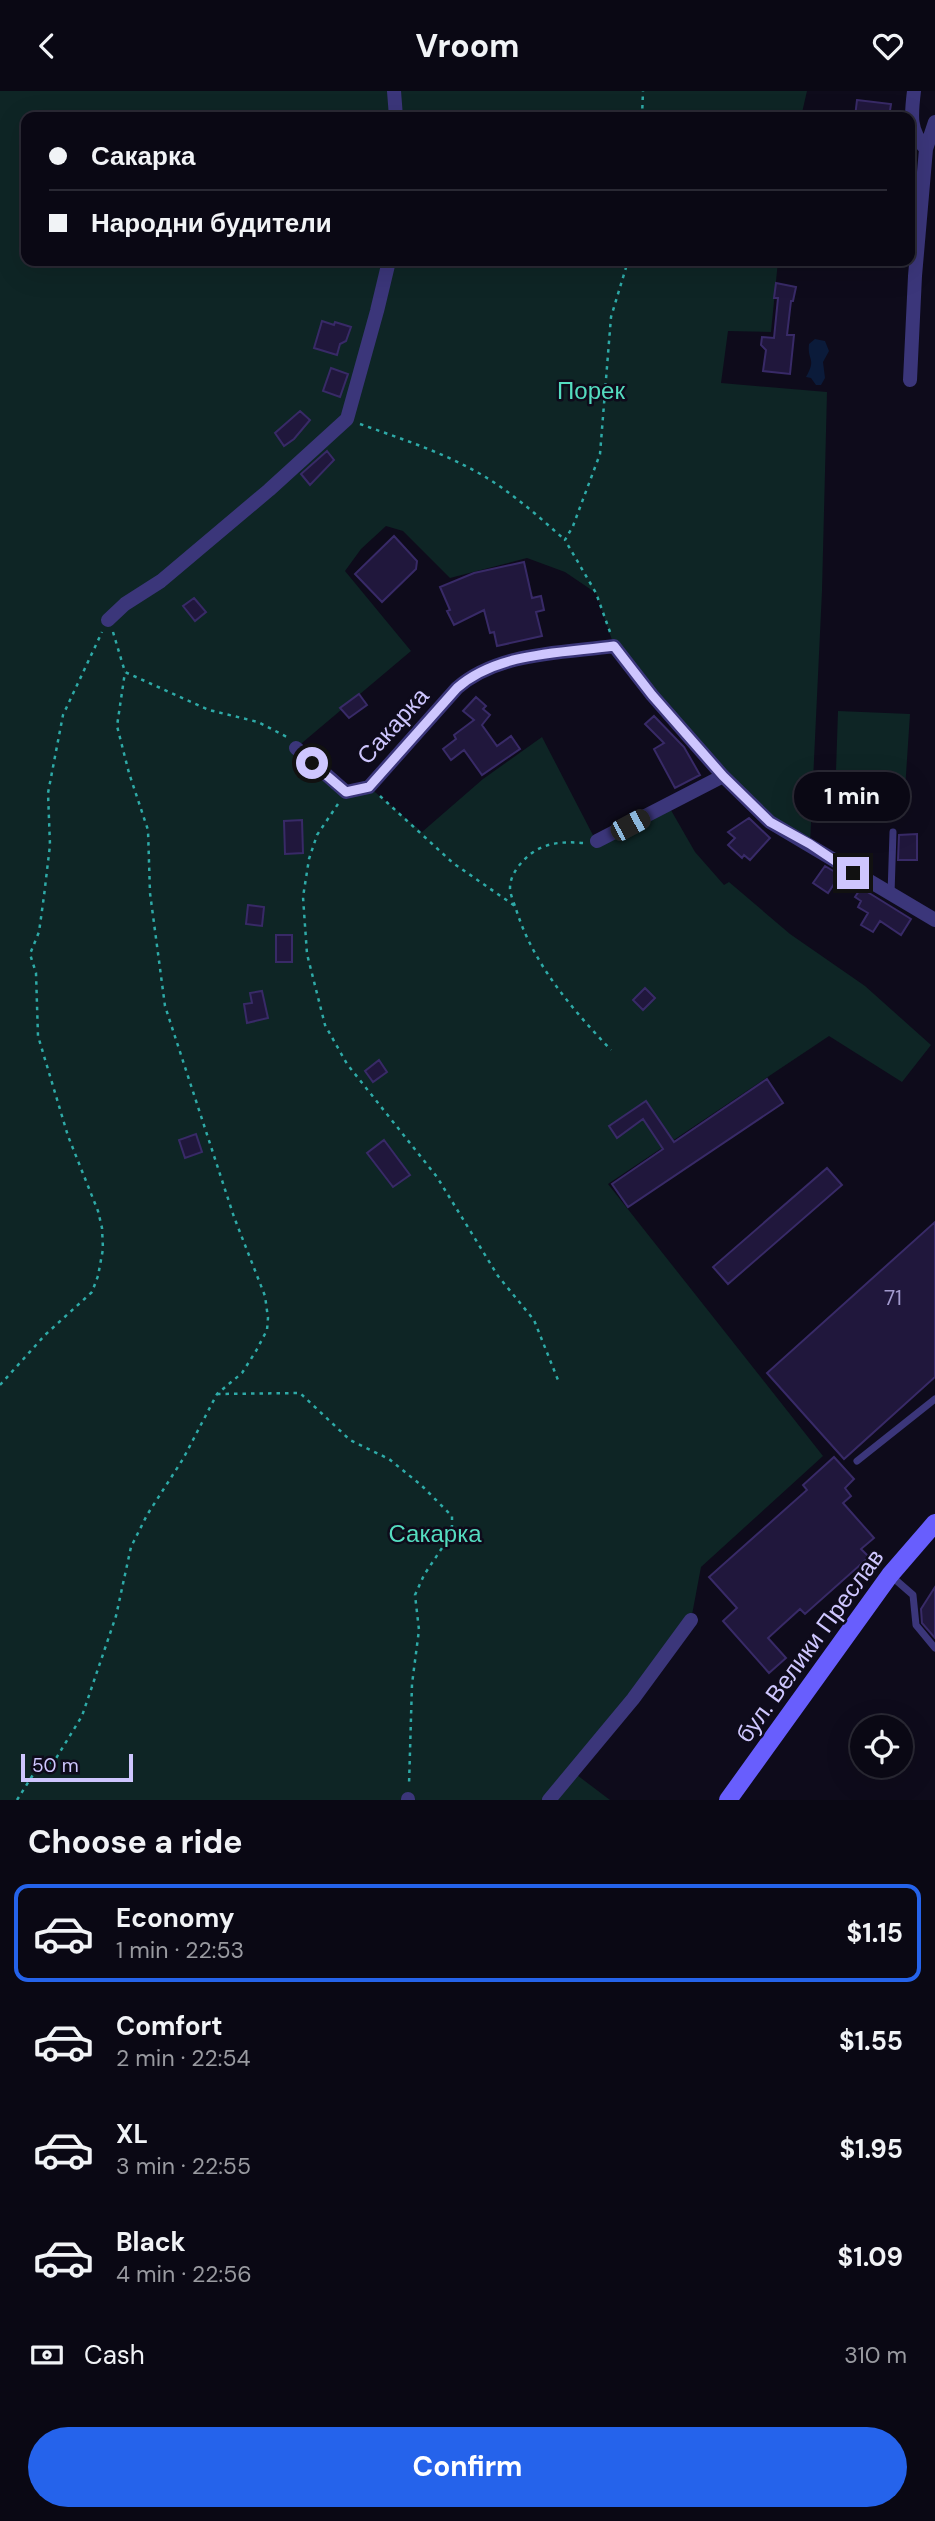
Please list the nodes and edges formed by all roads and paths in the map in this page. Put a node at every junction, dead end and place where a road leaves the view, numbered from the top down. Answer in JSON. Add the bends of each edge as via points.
{"nodes":[{"id":1,"x":394,"y":91,"type":"edge"},
{"id":2,"x":643,"y":91,"type":"edge"},
{"id":3,"x":914,"y":91,"type":"edge"},
{"id":4,"x":396,"y":112,"type":"edge"},
{"id":5,"x":642,"y":112,"type":"edge"},
{"id":6,"x":911,"y":112,"type":"edge"},
{"id":7,"x":935,"y":122,"type":"edge"},
{"id":8,"x":915,"y":135,"type":"edge"},
{"id":9,"x":926,"y":149,"type":"junction"},
{"id":10,"x":388,"y":266,"type":"edge"},
{"id":11,"x":626,"y":266,"type":"edge"},
{"id":12,"x":910,"y":380,"type":"dead end"},
{"id":13,"x":347,"y":419,"type":"junction"},
{"id":14,"x":565,"y":540,"type":"junction"},
{"id":15,"x":108,"y":620,"type":"junction"},
{"id":16,"x":614,"y":646,"type":"junction"},
{"id":17,"x":125,"y":672,"type":"junction"},
{"id":18,"x":296,"y":748,"type":"joint"},
{"id":19,"x":723,"y":776,"type":"junction"},
{"id":20,"x":369,"y":787,"type":"junction"},
{"id":21,"x":346,"y":792,"type":"junction"},
{"id":22,"x":893,"y":832,"type":"dead end"},
{"id":23,"x":597,"y":842,"type":"joint"},
{"id":24,"x":891,"y":895,"type":"junction"},
{"id":25,"x":515,"y":906,"type":"junction"},
{"id":26,"x":935,"y":920,"type":"edge"},
{"id":27,"x":611,"y":1051,"type":"dead end"},
{"id":28,"x":558,"y":1380,"type":"dead end"},
{"id":29,"x":0,"y":1385,"type":"edge"},
{"id":30,"x":217,"y":1394,"type":"junction"},
{"id":31,"x":935,"y":1399,"type":"edge"},
{"id":32,"x":857,"y":1461,"type":"dead end"},
{"id":33,"x":935,"y":1523,"type":"edge"},
{"id":34,"x":890,"y":1575,"type":"junction"},
{"id":35,"x":691,"y":1620,"type":"dead end"},
{"id":36,"x":935,"y":1648,"type":"edge"},
{"id":37,"x":17,"y":1800,"type":"edge"},
{"id":38,"x":408,"y":1800,"type":"edge"},
{"id":39,"x":549,"y":1800,"type":"edge"},
{"id":40,"x":728,"y":1800,"type":"edge"}],
"edges":[{"from":1,"to":4,"type":"street"},
{"from":2,"to":5,"type":"path"},
{"from":3,"to":6,"type":"street"},
{"from":7,"to":9,"type":"street"},
{"from":8,"to":9,"type":"street"},
{"from":9,"to":12,"type":"street"},
{"from":10,"to":13,"type":"street"},
{"from":11,"to":14,"type":"path","via":[[611,317],[600,454]]},
{"from":13,"to":14,"type":"path","via":[[476,471]]},
{"from":13,"to":15,"type":"street","via":[[161,581]]},
{"from":14,"to":16,"type":"path","via":[[596,593]]},
{"from":15,"to":17,"type":"path"},
{"from":15,"to":29,"type":"path","via":[[63,715],[48,793],[50,845],[44,896],[39,932],[30,954],[36,973],[38,1036],[68,1136],[98,1211],[103,1249],[92,1293],[45,1335]]},
{"from":16,"to":19,"type":"street"},
{"from":16,"to":20,"type":"street","name":"Сакарка","via":[[524,659],[472,675]]},
{"from":17,"to":18,"type":"path","via":[[209,710],[258,722],[286,736]]},
{"from":17,"to":30,"type":"path","via":[[117,726],[148,830],[150,893],[165,1006],[268,1318],[267,1331],[242,1373]]},
{"from":18,"to":21,"type":"street","name":"Сакарка"},
{"from":19,"to":23,"type":"street"},
{"from":19,"to":24,"type":"street","via":[[770,822]]},
{"from":20,"to":21,"type":"street","name":"Сакарка"},
{"from":20,"to":25,"type":"path","via":[[453,863]]},
{"from":21,"to":28,"type":"path","via":[[317,835],[303,897],[307,954],[325,1025],[347,1064],[437,1177],[498,1276],[534,1320]]},
{"from":22,"to":24,"type":"lane"},
{"from":23,"to":25,"type":"path","via":[[561,841],[534,849],[515,870],[510,888]]},
{"from":24,"to":26,"type":"street"},
{"from":25,"to":27,"type":"path","via":[[543,967],[574,1011]]},
{"from":30,"to":37,"type":"path","via":[[131,1547],[116,1616],[82,1716],[55,1759],[37,1770]]},
{"from":30,"to":38,"type":"path","via":[[300,1393],[350,1440],[389,1459],[452,1515],[446,1542],[415,1595],[419,1630]]},
{"from":31,"to":32,"type":"lane"},
{"from":33,"to":34,"type":"main road","name":"бул. Велики Преслав"},
{"from":34,"to":36,"type":"lane","via":[[913,1595],[916,1625]]},
{"from":34,"to":40,"type":"main road","name":"бул. Велики Преслав"},
{"from":35,"to":39,"type":"street","via":[[634,1699]]}]}
